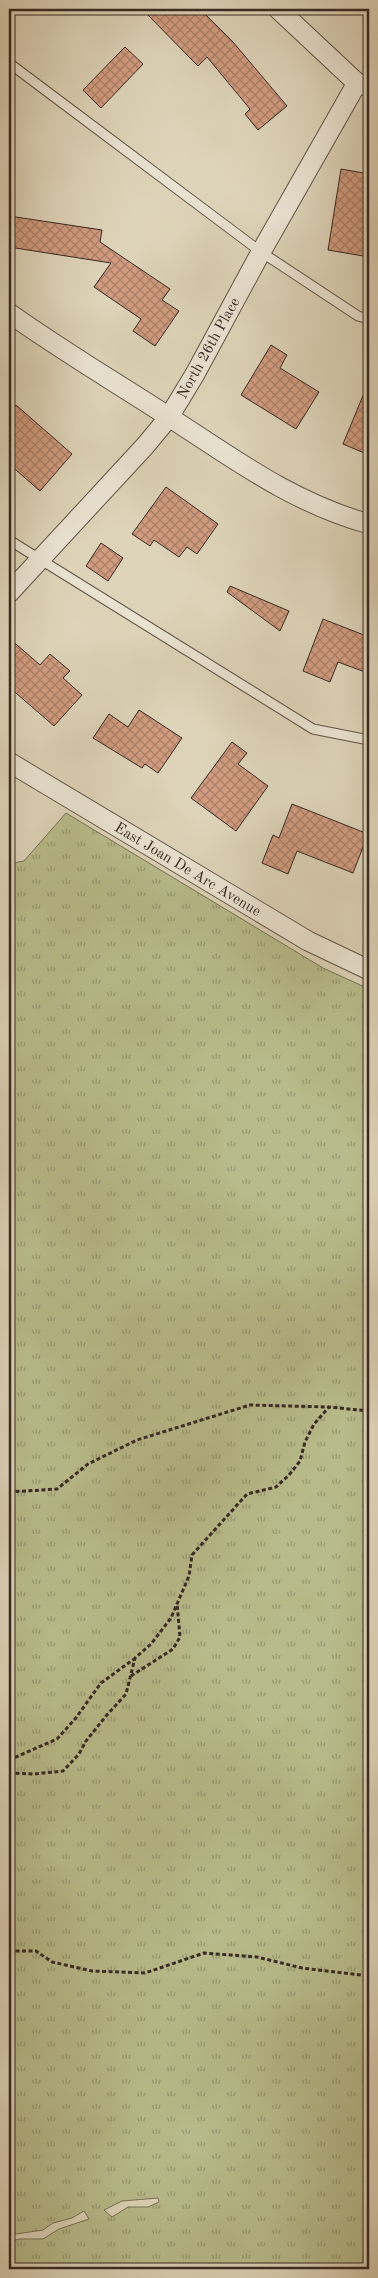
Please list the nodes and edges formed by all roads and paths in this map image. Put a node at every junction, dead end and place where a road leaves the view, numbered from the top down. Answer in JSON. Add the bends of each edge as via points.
{"nodes":[{"id":1,"x":278,"y":9,"type":"edge"},
{"id":2,"x":9,"y":63,"type":"edge"},
{"id":3,"x":363,"y":85,"type":"edge"},
{"id":4,"x":261,"y":252,"type":"junction"},
{"id":5,"x":9,"y":313,"type":"edge"},
{"id":6,"x":369,"y":319,"type":"edge"},
{"id":7,"x":169,"y":417,"type":"junction"},
{"id":8,"x":369,"y":524,"type":"edge"},
{"id":9,"x":9,"y":540,"type":"edge"},
{"id":10,"x":41,"y":558,"type":"junction"},
{"id":11,"x":9,"y":593,"type":"edge"},
{"id":12,"x":369,"y":740,"type":"edge"},
{"id":13,"x":9,"y":762,"type":"edge"},
{"id":14,"x":369,"y":970,"type":"edge"},
{"id":15,"x":329,"y":1407,"type":"junction"},
{"id":16,"x":369,"y":1412,"type":"edge"},
{"id":17,"x":9,"y":1492,"type":"edge"},
{"id":18,"x":176,"y":1602,"type":"junction"},
{"id":19,"x":135,"y":1658,"type":"junction"},
{"id":20,"x":131,"y":1676,"type":"junction"},
{"id":21,"x":9,"y":1760,"type":"edge"},
{"id":22,"x":9,"y":1773,"type":"edge"},
{"id":23,"x":9,"y":1952,"type":"edge"},
{"id":24,"x":369,"y":1976,"type":"edge"}],
"edges":[{"from":1,"to":3,"type":"street"},
{"from":2,"to":4,"type":"lane"},
{"from":3,"to":4,"type":"street","name":"North 26th Place"},
{"from":4,"to":6,"type":"lane","via":[[358,316]]},
{"from":4,"to":7,"type":"street","name":"North 26th Place"},
{"from":5,"to":7,"type":"street"},
{"from":7,"to":8,"type":"street","via":[[251,471],[303,500],[339,516]]},
{"from":7,"to":10,"type":"street","name":"North 26th Place"},
{"from":9,"to":10,"type":"lane"},
{"from":10,"to":11,"type":"street","name":"North 26th Place"},
{"from":10,"to":12,"type":"lane","via":[[314,729]]},
{"from":13,"to":14,"type":"street","name":"East Joan De Arc Avenue","via":[[308,941]]},
{"from":15,"to":16,"type":"path"},
{"from":15,"to":17,"type":"path","via":[[250,1405],[136,1440],[88,1464],[58,1489]]},
{"from":15,"to":18,"type":"path","via":[[314,1424],[300,1461],[289,1475],[276,1487],[247,1494],[192,1555],[189,1576]]},
{"from":18,"to":19,"type":"path","via":[[171,1618],[151,1644]]},
{"from":18,"to":20,"type":"path","via":[[180,1638],[173,1650]]},
{"from":19,"to":20,"type":"path"},
{"from":19,"to":21,"type":"path","via":[[100,1683],[57,1739]]},
{"from":20,"to":22,"type":"path","via":[[126,1694],[63,1771]]},
{"from":23,"to":24,"type":"path","via":[[36,1951],[52,1962],[92,1971],[145,1973],[204,1953],[257,1957],[302,1968]]}]}
